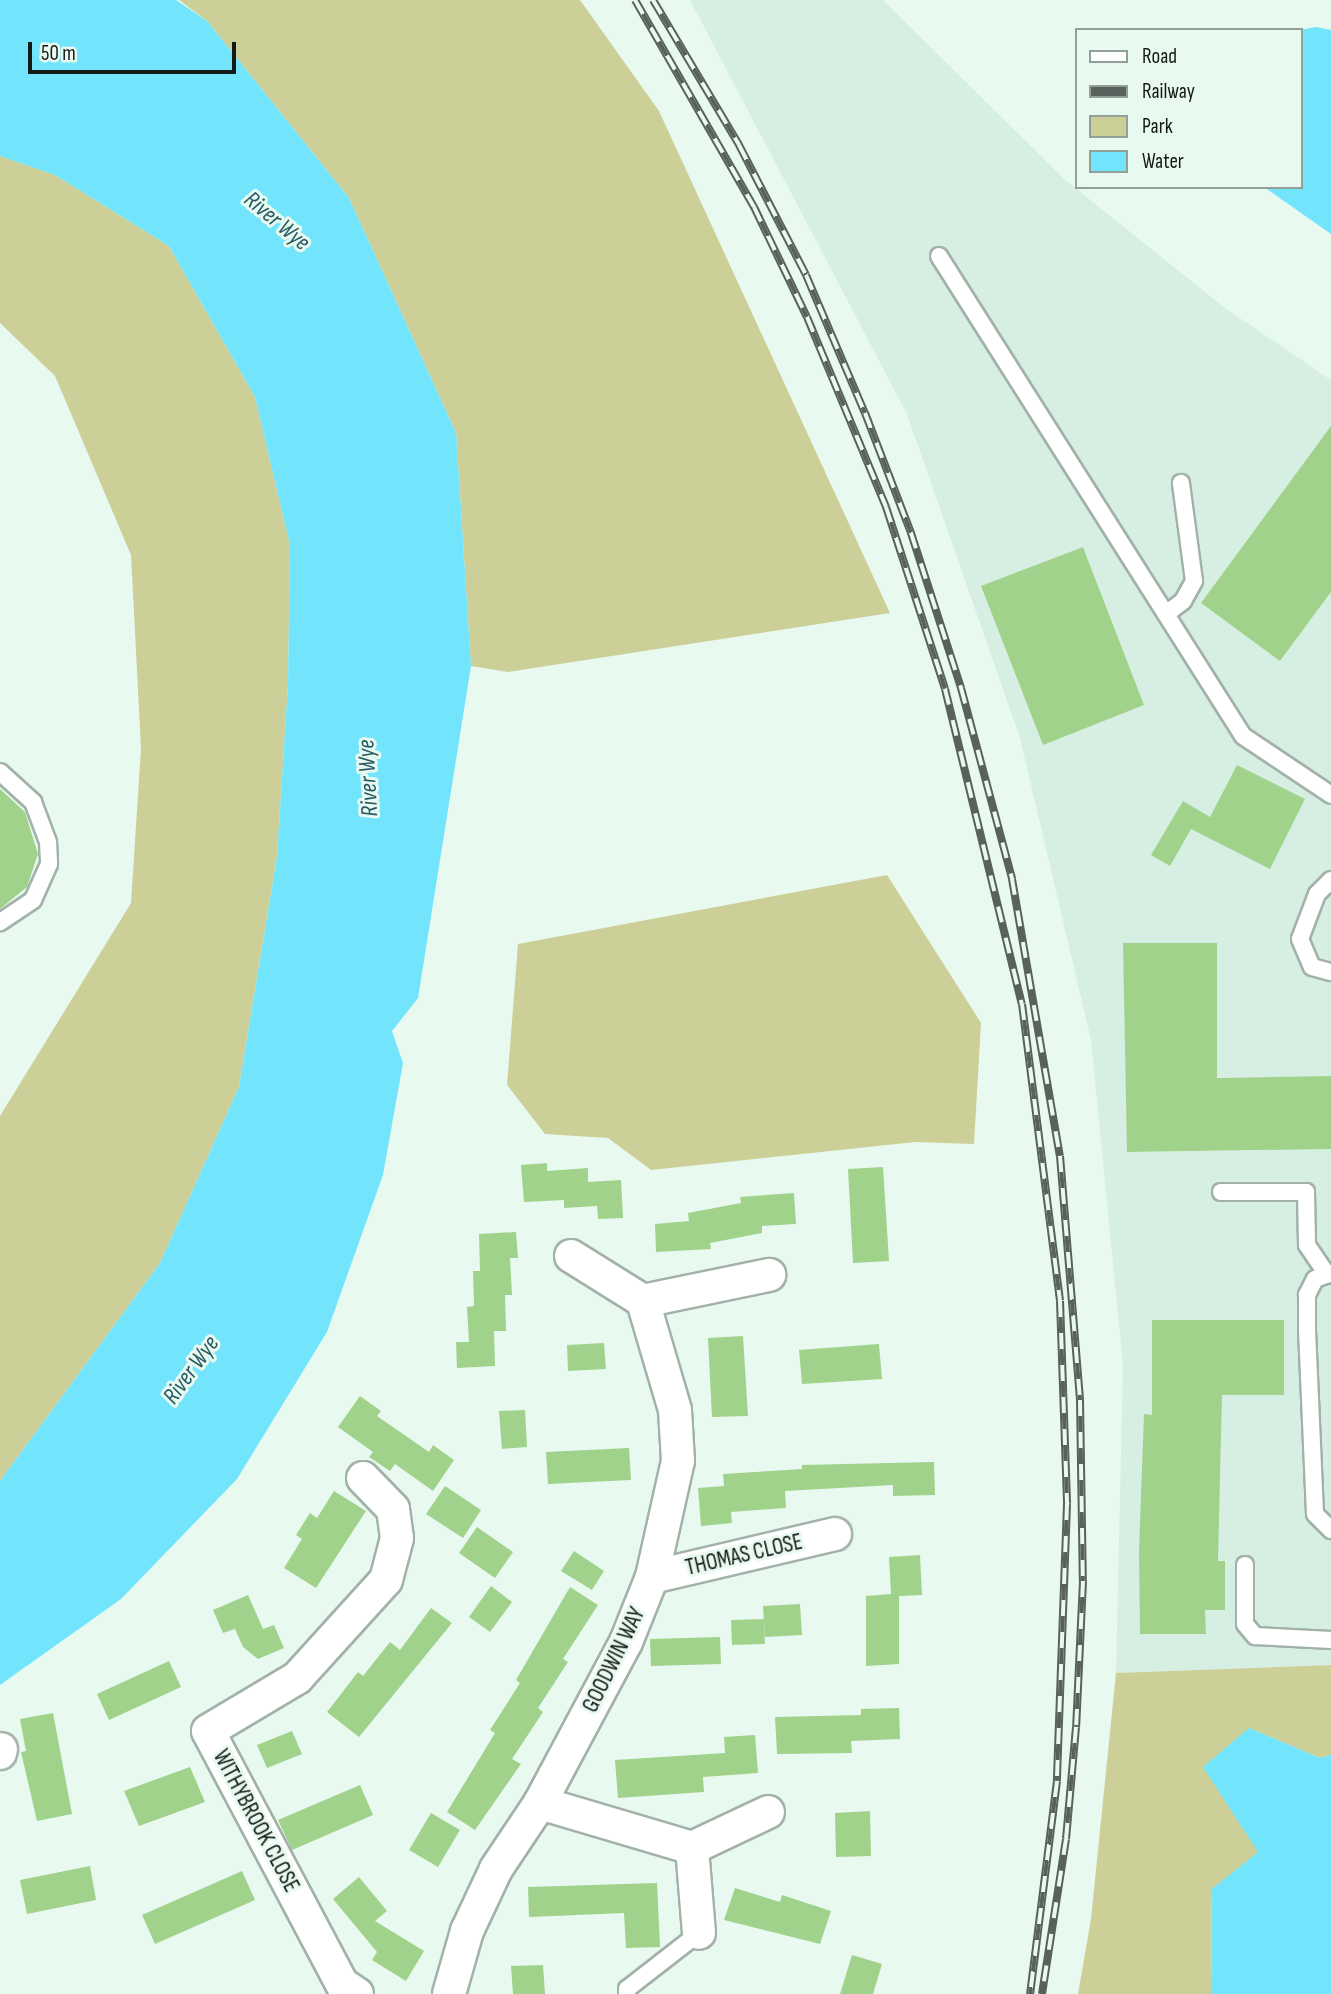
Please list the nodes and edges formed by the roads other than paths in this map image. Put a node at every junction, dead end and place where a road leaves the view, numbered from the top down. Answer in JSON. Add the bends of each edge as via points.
{"nodes":[{"id":1,"x":939,"y":256,"type":"dead end"},
{"id":2,"x":1181,"y":483,"type":"dead end"},
{"id":3,"x":1166,"y":614,"type":"junction"},
{"id":4,"x":0,"y":772,"type":"edge"},
{"id":5,"x":1331,"y":795,"type":"edge"},
{"id":6,"x":1331,"y":880,"type":"edge"},
{"id":7,"x":0,"y":922,"type":"edge"},
{"id":8,"x":1331,"y":972,"type":"edge"},
{"id":9,"x":1221,"y":1192,"type":"dead end"},
{"id":10,"x":571,"y":1256,"type":"dead end"},
{"id":11,"x":1329,"y":1274,"type":"edge"},
{"id":12,"x":769,"y":1275,"type":"dead end"},
{"id":13,"x":643,"y":1301,"type":"junction"},
{"id":14,"x":363,"y":1478,"type":"dead end"},
{"id":15,"x":1331,"y":1530,"type":"edge"},
{"id":16,"x":835,"y":1534,"type":"dead end"},
{"id":17,"x":1245,"y":1565,"type":"dead end"},
{"id":18,"x":652,"y":1577,"type":"junction"},
{"id":19,"x":1331,"y":1640,"type":"edge"},
{"id":20,"x":540,"y":1803,"type":"junction"},
{"id":21,"x":768,"y":1812,"type":"dead end"},
{"id":22,"x":692,"y":1848,"type":"junction"},
{"id":23,"x":699,"y":1933,"type":"joint"},
{"id":24,"x":357,"y":1994,"type":"edge"},
{"id":25,"x":449,"y":1994,"type":"edge"},
{"id":26,"x":627,"y":1994,"type":"edge"}],
"edges":[{"from":1,"to":3,"type":"lane"},
{"from":2,"to":3,"type":"lane","via":[[1194,581],[1183,601]]},
{"from":3,"to":5,"type":"lane","via":[[1243,736]]},
{"from":4,"to":7,"type":"lane","via":[[33,802],[48,842],[49,864],[33,900]]},
{"from":6,"to":8,"type":"lane","via":[[1317,894],[1300,939],[1312,967]]},
{"from":9,"to":11,"type":"lane","via":[[1306,1192],[1307,1245]]},
{"from":10,"to":13,"type":"street"},
{"from":11,"to":15,"type":"lane","via":[[1315,1279],[1307,1295],[1307,1330],[1315,1514]]},
{"from":12,"to":13,"type":"street"},
{"from":13,"to":18,"type":"street","name":"GOODWIN WAY","via":[[675,1410],[678,1461]]},
{"from":14,"to":24,"type":"street","name":"WITHYBROOK CLOSE","via":[[393,1509],[397,1538],[386,1580],[297,1678],[208,1731],[342,1984]]},
{"from":16,"to":18,"type":"street","name":"THOMAS CLOSE"},
{"from":17,"to":19,"type":"lane","via":[[1245,1624],[1255,1636]]},
{"from":18,"to":20,"type":"street","name":"GOODWIN WAY","via":[[626,1642]]},
{"from":20,"to":22,"type":"street"},
{"from":20,"to":25,"type":"street","name":"GOODWIN WAY","via":[[496,1869],[467,1931]]},
{"from":21,"to":22,"type":"street"},
{"from":22,"to":23,"type":"street"},
{"from":23,"to":26,"type":"lane","via":[[627,1989]]}]}
